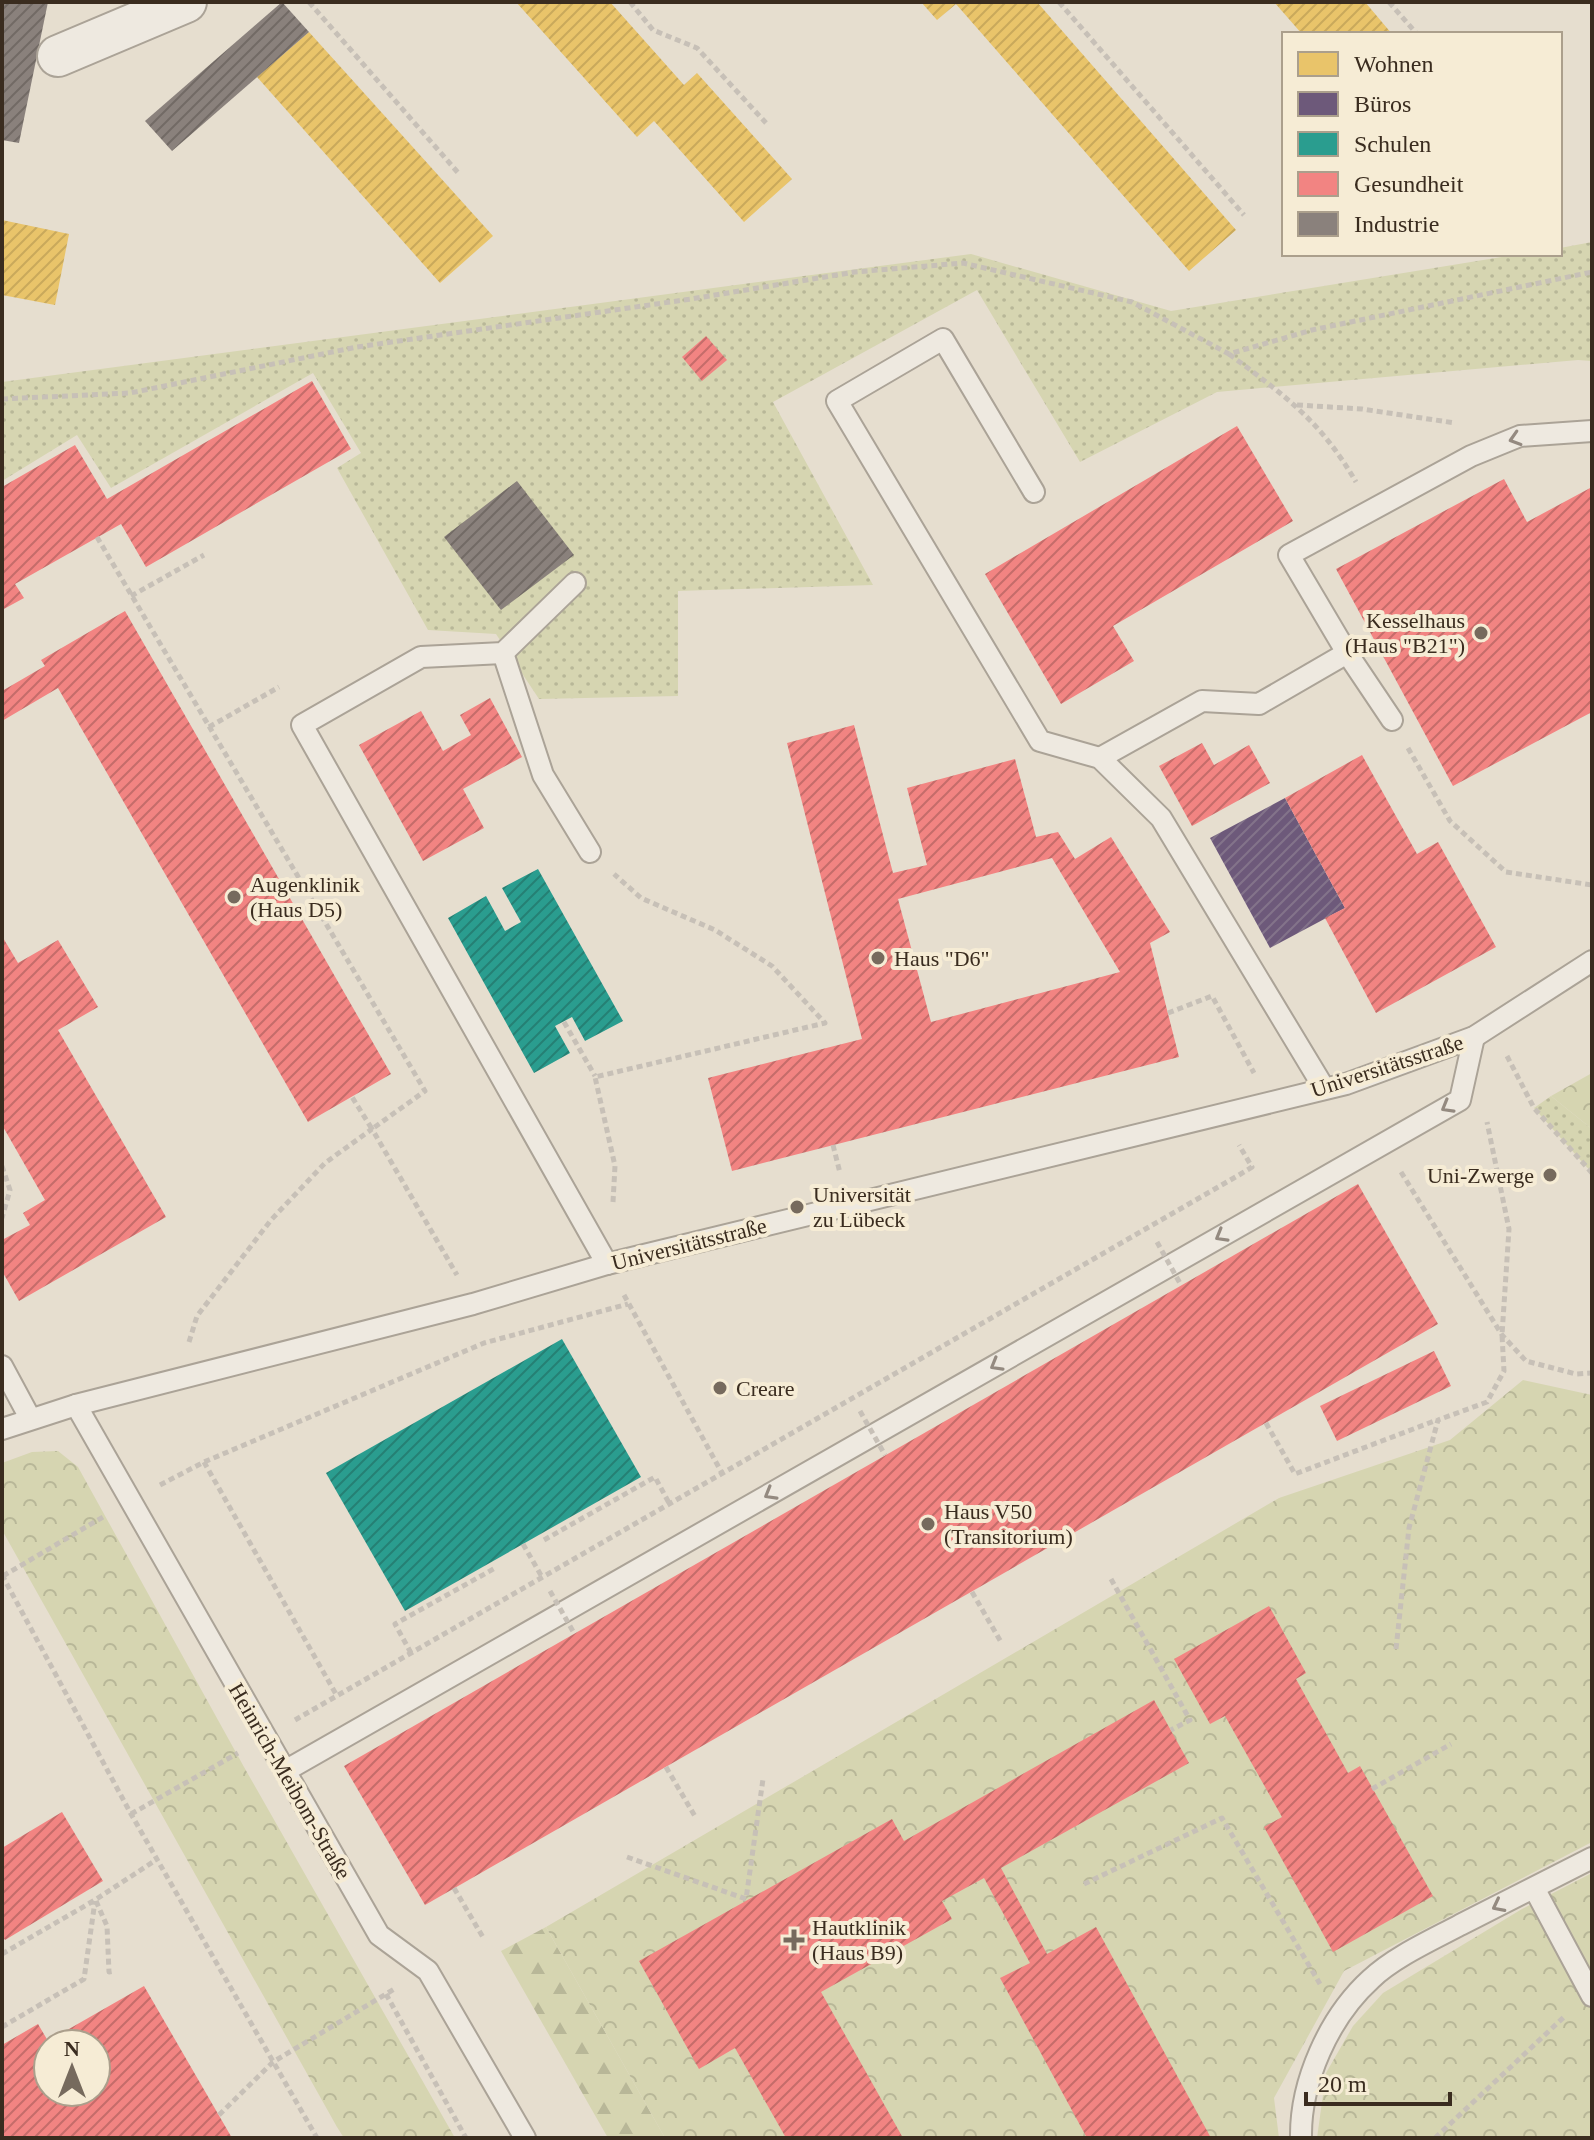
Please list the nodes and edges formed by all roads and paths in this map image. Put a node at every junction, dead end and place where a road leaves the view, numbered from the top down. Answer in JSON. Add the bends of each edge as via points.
{"nodes":[{"id":1,"x":186,"y":2,"type":"edge"},
{"id":2,"x":309,"y":2,"type":"edge"},
{"id":3,"x":630,"y":2,"type":"edge"},
{"id":4,"x":1059,"y":2,"type":"edge"},
{"id":5,"x":1389,"y":2,"type":"edge"},
{"id":6,"x":1415,"y":32,"type":"edge"},
{"id":7,"x":58,"y":56,"type":"dead end"},
{"id":8,"x":766,"y":123,"type":"dead end"},
{"id":9,"x":460,"y":175,"type":"dead end"},
{"id":10,"x":1244,"y":215,"type":"dead end"},
{"id":11,"x":1592,"y":272,"type":"edge"},
{"id":12,"x":1229,"y":354,"type":"junction"},
{"id":13,"x":2,"y":399,"type":"edge"},
{"id":14,"x":1297,"y":405,"type":"junction"},
{"id":15,"x":1592,"y":431,"type":"edge"},
{"id":16,"x":1520,"y":436,"type":"junction"},
{"id":17,"x":1034,"y":492,"type":"dead end"},
{"id":18,"x":1372,"y":509,"type":"junction"},
{"id":19,"x":97,"y":537,"type":"dead end"},
{"id":20,"x":204,"y":555,"type":"dead end"},
{"id":21,"x":575,"y":583,"type":"dead end"},
{"id":22,"x":131,"y":596,"type":"junction"},
{"id":23,"x":503,"y":653,"type":"junction"},
{"id":24,"x":1347,"y":653,"type":"junction"},
{"id":25,"x":279,"y":687,"type":"dead end"},
{"id":26,"x":1392,"y":720,"type":"joint"},
{"id":27,"x":209,"y":727,"type":"junction"},
{"id":28,"x":1100,"y":758,"type":"junction"},
{"id":29,"x":590,"y":852,"type":"joint"},
{"id":30,"x":1592,"y":885,"type":"edge"},
{"id":31,"x":1592,"y":961,"type":"edge"},
{"id":32,"x":1168,"y":1013,"type":"dead end"},
{"id":33,"x":564,"y":1022,"type":"dead end"},
{"id":34,"x":1492,"y":1026,"type":"junction"},
{"id":35,"x":1474,"y":1037,"type":"junction"},
{"id":36,"x":595,"y":1077,"type":"junction"},
{"id":37,"x":1324,"y":1088,"type":"junction"},
{"id":38,"x":352,"y":1097,"type":"dead end"},
{"id":39,"x":1269,"y":1101,"type":"junction"},
{"id":40,"x":1486,"y":1121,"type":"dead end"},
{"id":41,"x":372,"y":1129,"type":"junction"},
{"id":42,"x":1396,"y":1163,"type":"dead end"},
{"id":43,"x":2,"y":1166,"type":"edge"},
{"id":44,"x":1592,"y":1173,"type":"edge"},
{"id":45,"x":1239,"y":1175,"type":"dead end"},
{"id":46,"x":2,"y":1218,"type":"edge"},
{"id":47,"x":1157,"y":1242,"type":"dead end"},
{"id":48,"x":607,"y":1264,"type":"junction"},
{"id":49,"x":1181,"y":1285,"type":"dead end"},
{"id":50,"x":473,"y":1304,"type":"junction"},
{"id":51,"x":628,"y":1304,"type":"junction"},
{"id":52,"x":1502,"y":1335,"type":"junction"},
{"id":53,"x":2,"y":1366,"type":"edge"},
{"id":54,"x":1592,"y":1373,"type":"edge"},
{"id":55,"x":178,"y":1377,"type":"junction"},
{"id":56,"x":76,"y":1405,"type":"junction"},
{"id":57,"x":860,"y":1411,"type":"dead end"},
{"id":58,"x":30,"y":1418,"type":"junction"},
{"id":59,"x":1438,"y":1420,"type":"junction"},
{"id":60,"x":1266,"y":1423,"type":"dead end"},
{"id":61,"x":2,"y":1429,"type":"edge"},
{"id":62,"x":885,"y":1455,"type":"dead end"},
{"id":63,"x":204,"y":1462,"type":"junction"},
{"id":64,"x":722,"y":1473,"type":"junction"},
{"id":65,"x":129,"y":1501,"type":"junction"},
{"id":66,"x":669,"y":1503,"type":"junction"},
{"id":67,"x":544,"y":1540,"type":"dead end"},
{"id":68,"x":523,"y":1544,"type":"dead end"},
{"id":69,"x":497,"y":1567,"type":"dead end"},
{"id":70,"x":2,"y":1575,"type":"edge"},
{"id":71,"x":542,"y":1577,"type":"junction"},
{"id":72,"x":1111,"y":1579,"type":"dead end"},
{"id":73,"x":550,"y":1591,"type":"dead end"},
{"id":74,"x":972,"y":1592,"type":"dead end"},
{"id":75,"x":574,"y":1633,"type":"dead end"},
{"id":76,"x":1001,"y":1642,"type":"dead end"},
{"id":77,"x":423,"y":1645,"type":"dead end"},
{"id":78,"x":1396,"y":1649,"type":"dead end"},
{"id":79,"x":411,"y":1653,"type":"dead end"},
{"id":80,"x":337,"y":1696,"type":"dead end"},
{"id":81,"x":1171,"y":1730,"type":"dead end"},
{"id":82,"x":1451,"y":1744,"type":"dead end"},
{"id":83,"x":666,"y":1767,"type":"dead end"},
{"id":84,"x":285,"y":1771,"type":"junction"},
{"id":85,"x":763,"y":1779,"type":"dead end"},
{"id":86,"x":1372,"y":1789,"type":"dead end"},
{"id":87,"x":696,"y":1818,"type":"dead end"},
{"id":88,"x":627,"y":1857,"type":"dead end"},
{"id":89,"x":1592,"y":1858,"type":"edge"},
{"id":90,"x":156,"y":1860,"type":"junction"},
{"id":91,"x":1084,"y":1884,"type":"dead end"},
{"id":92,"x":454,"y":1888,"type":"dead end"},
{"id":93,"x":1534,"y":1888,"type":"junction"},
{"id":94,"x":95,"y":1900,"type":"junction"},
{"id":95,"x":484,"y":1939,"type":"dead end"},
{"id":96,"x":2,"y":1954,"type":"edge"},
{"id":97,"x":115,"y":1971,"type":"dead end"},
{"id":98,"x":428,"y":1971,"type":"junction"},
{"id":99,"x":386,"y":1994,"type":"junction"},
{"id":100,"x":1591,"y":1994,"type":"edge"},
{"id":101,"x":1339,"y":2016,"type":"junction"},
{"id":102,"x":2,"y":2027,"type":"edge"},
{"id":103,"x":273,"y":2062,"type":"junction"},
{"id":104,"x":219,"y":2115,"type":"dead end"},
{"id":105,"x":317,"y":2138,"type":"edge"},
{"id":106,"x":466,"y":2138,"type":"edge"},
{"id":107,"x":525,"y":2138,"type":"edge"},
{"id":108,"x":1301,"y":2138,"type":"edge"},
{"id":109,"x":1435,"y":2138,"type":"edge"}],
"edges":[{"from":1,"to":7,"type":"street"},
{"from":2,"to":9,"type":"path"},
{"from":3,"to":8,"type":"path","via":[[653,30],[697,48]]},
{"from":4,"to":10,"type":"path"},
{"from":5,"to":6,"type":"path"},
{"from":11,"to":12,"type":"path","via":[[1312,330]]},
{"from":12,"to":13,"type":"path","via":[[1132,302],[963,263],[855,272],[357,347],[130,393]]},
{"from":12,"to":14,"type":"path"},
{"from":14,"to":16,"type":"path","via":[[1375,411]]},
{"from":14,"to":18,"type":"path","via":[[1336,447]]},
{"from":15,"to":16,"type":"lane"},
{"from":16,"to":18,"type":"lane","one_way":true},
{"from":17,"to":28,"type":"lane","via":[[943,339],[837,401],[1040,741]]},
{"from":18,"to":24,"type":"lane","via":[[1289,555]]},
{"from":19,"to":22,"type":"path"},
{"from":20,"to":22,"type":"path"},
{"from":21,"to":23,"type":"lane"},
{"from":22,"to":27,"type":"path"},
{"from":23,"to":29,"type":"lane","via":[[543,775]]},
{"from":23,"to":48,"type":"lane","via":[[421,657],[302,725]]},
{"from":24,"to":26,"type":"lane"},
{"from":24,"to":28,"type":"lane","via":[[1259,704],[1202,701]]},
{"from":25,"to":27,"type":"path"},
{"from":26,"to":30,"type":"path","via":[[1450,821],[1506,872]]},
{"from":27,"to":41,"type":"path","via":[[425,1091]]},
{"from":28,"to":37,"type":"lane","via":[[1161,818]]},
{"from":29,"to":36,"type":"path","via":[[641,898],[715,930],[772,966],[825,1023]]},
{"from":31,"to":34,"type":"lane","name":"Universitätsstraße"},
{"from":32,"to":39,"type":"path","via":[[1212,996]]},
{"from":33,"to":36,"type":"path"},
{"from":34,"to":35,"type":"lane","name":"Universitätsstraße"},
{"from":34,"to":44,"type":"path","via":[[1534,1108]]},
{"from":35,"to":37,"type":"lane","name":"Universitätsstraße"},
{"from":35,"to":84,"type":"lane","one_way":true,"via":[[1460,1100]]},
{"from":36,"to":48,"type":"path","via":[[615,1166]]},
{"from":37,"to":39,"type":"lane","name":"Universitätsstraße"},
{"from":38,"to":41,"type":"path"},
{"from":39,"to":48,"type":"lane","name":"Universitätsstraße"},
{"from":40,"to":52,"type":"path","via":[[1509,1229]]},
{"from":41,"to":50,"type":"path"},
{"from":41,"to":55,"type":"path","via":[[325,1163],[271,1220],[197,1316]]},
{"from":42,"to":52,"type":"path"},
{"from":43,"to":46,"type":"path","via":[[10,1190]]},
{"from":45,"to":64,"type":"path"},
{"from":47,"to":49,"type":"path","bridge":true},
{"from":48,"to":50,"type":"lane","name":"Universitätsstraße"},
{"from":48,"to":51,"type":"path"},
{"from":50,"to":55,"type":"lane","name":"Universitätsstraße"},
{"from":51,"to":63,"type":"path","via":[[484,1343]]},
{"from":51,"to":64,"type":"path"},
{"from":52,"to":54,"type":"path","via":[[1526,1361]]},
{"from":52,"to":59,"type":"path","via":[[1504,1371],[1487,1402]]},
{"from":53,"to":58,"type":"lane"},
{"from":55,"to":56,"type":"lane","name":"Universitätsstraße"},
{"from":56,"to":58,"type":"lane","name":"Universitätsstraße"},
{"from":56,"to":65,"type":"lane","name":"Heinrich-Meibom-Straße"},
{"from":57,"to":62,"type":"path","bridge":true},
{"from":58,"to":61,"type":"lane","name":"Universitätsstraße"},
{"from":59,"to":60,"type":"path","via":[[1295,1474]]},
{"from":59,"to":78,"type":"path","via":[[1409,1528]]},
{"from":63,"to":65,"type":"path"},
{"from":63,"to":80,"type":"path"},
{"from":64,"to":66,"type":"path"},
{"from":65,"to":70,"type":"path"},
{"from":65,"to":84,"type":"lane","name":"Heinrich-Meibom-Straße"},
{"from":66,"to":67,"type":"path","via":[[655,1477]]},
{"from":66,"to":71,"type":"path"},
{"from":68,"to":71,"type":"path"},
{"from":69,"to":79,"type":"path","via":[[395,1624]]},
{"from":70,"to":90,"type":"path"},
{"from":71,"to":77,"type":"path"},
{"from":72,"to":81,"type":"path","via":[[1190,1720]]},
{"from":73,"to":75,"type":"path","bridge":true},
{"from":74,"to":76,"type":"path"},
{"from":82,"to":86,"type":"path"},
{"from":83,"to":87,"type":"path"},
{"from":84,"to":98,"type":"lane","name":"Heinrich-Meibom-Straße","via":[[379,1935]]},
{"from":85,"to":88,"type":"path","via":[[746,1899]]},
{"from":89,"to":93,"type":"lane"},
{"from":90,"to":94,"type":"path"},
{"from":90,"to":103,"type":"path"},
{"from":91,"to":101,"type":"path","via":[[1222,1818]]},
{"from":92,"to":95,"type":"path"},
{"from":93,"to":100,"type":"lane"},
{"from":93,"to":101,"type":"lane","one_way":true,"via":[[1425,1943],[1371,1978]]},
{"from":94,"to":96,"type":"path"},
{"from":94,"to":97,"type":"path","via":[[107,1926],[109,1972]]},
{"from":94,"to":102,"type":"path","via":[[84,1979]]},
{"from":98,"to":99,"type":"path"},
{"from":98,"to":107,"type":"lane","name":"Heinrich-Meibom-Straße"},
{"from":99,"to":103,"type":"path"},
{"from":99,"to":106,"type":"path"},
{"from":100,"to":109,"type":"path"},
{"from":101,"to":108,"type":"lane","via":[[1312,2070]]},
{"from":103,"to":104,"type":"path"},
{"from":103,"to":105,"type":"path"}]}
